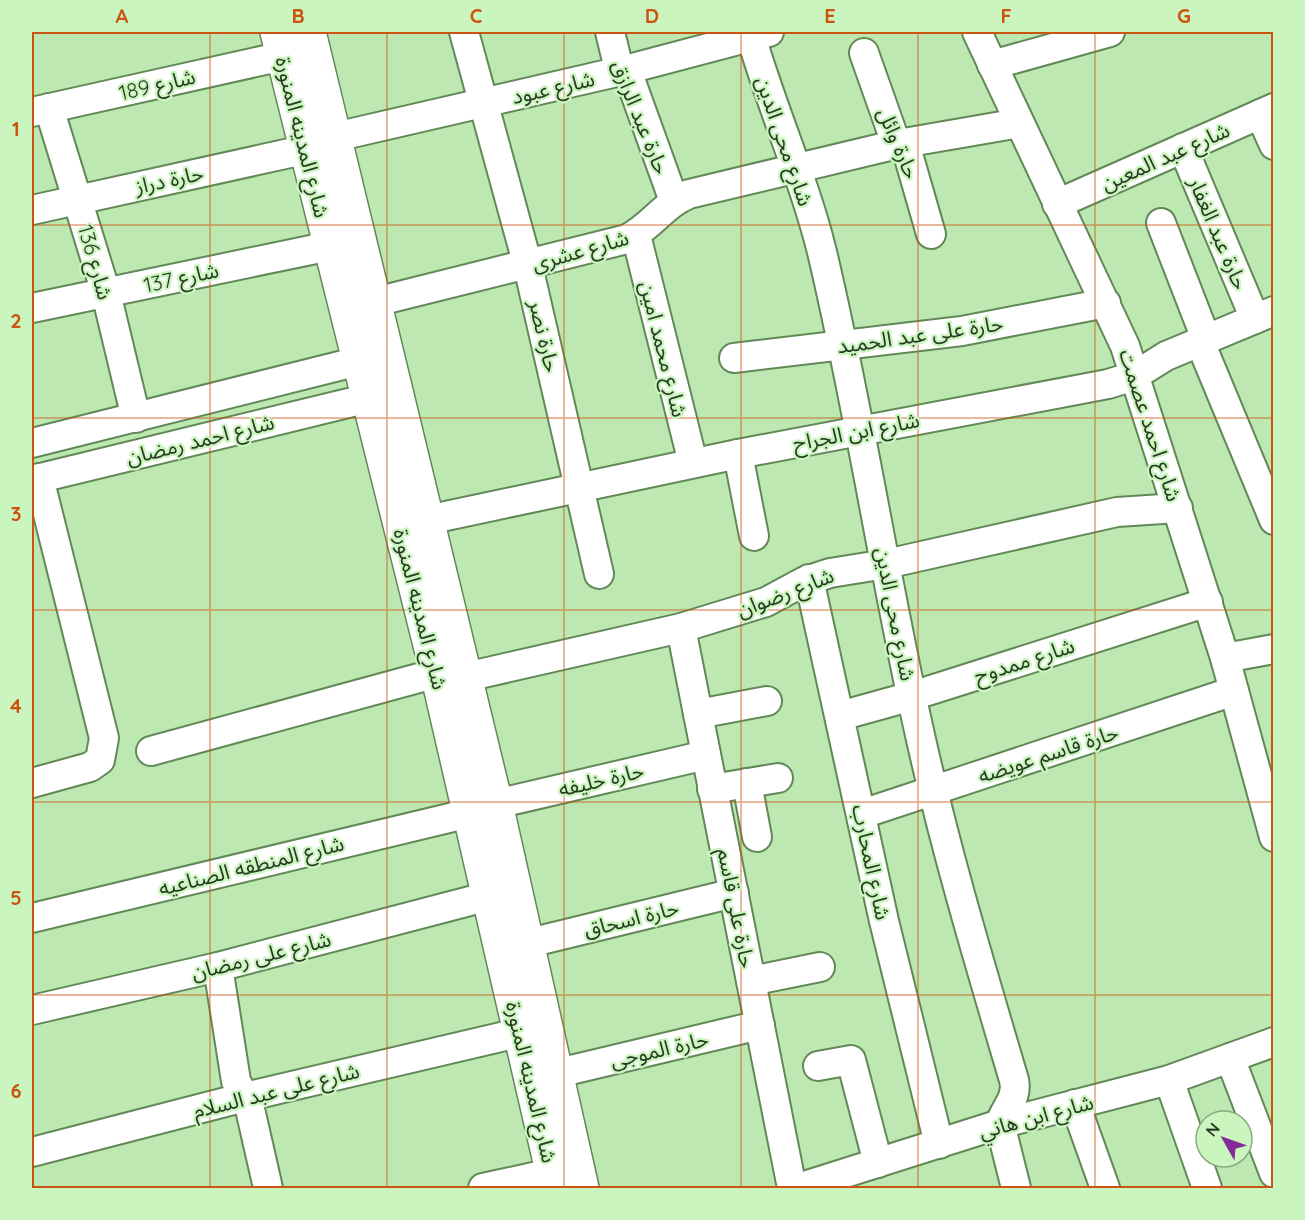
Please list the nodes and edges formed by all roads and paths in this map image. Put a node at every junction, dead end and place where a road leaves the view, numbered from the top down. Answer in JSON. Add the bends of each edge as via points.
{"nodes":[{"id":1,"x":309,"y":32,"type":"edge"},
{"id":2,"x":464,"y":32,"type":"edge"},
{"id":3,"x":610,"y":32,"type":"edge"},
{"id":4,"x":977,"y":32,"type":"edge"},
{"id":5,"x":1110,"y":32,"type":"edge"},
{"id":6,"x":750,"y":35,"type":"edge"},
{"id":7,"x":280,"y":44,"type":"edge"},
{"id":8,"x":864,"y":53,"type":"dead end"},
{"id":9,"x":992,"y":65,"type":"junction"},
{"id":10,"x":621,"y":71,"type":"junction"},
{"id":11,"x":482,"y":104,"type":"junction"},
{"id":12,"x":40,"y":110,"type":"edge"},
{"id":13,"x":1267,"y":111,"type":"edge"},
{"id":14,"x":1019,"y":123,"type":"junction"},
{"id":15,"x":321,"y":143,"type":"junction"},
{"id":16,"x":898,"y":144,"type":"junction"},
{"id":17,"x":1274,"y":145,"type":"edge"},
{"id":18,"x":1183,"y":148,"type":"junction"},
{"id":19,"x":795,"y":169,"type":"junction"},
{"id":20,"x":79,"y":199,"type":"junction"},
{"id":21,"x":674,"y":201,"type":"junction"},
{"id":22,"x":1057,"y":204,"type":"junction"},
{"id":23,"x":32,"y":210,"type":"edge"},
{"id":24,"x":1161,"y":223,"type":"dead end"},
{"id":25,"x":636,"y":234,"type":"junction"},
{"id":26,"x":931,"y":234,"type":"dead end"},
{"id":27,"x":330,"y":246,"type":"junction"},
{"id":28,"x":528,"y":266,"type":"junction"},
{"id":29,"x":106,"y":293,"type":"junction"},
{"id":30,"x":375,"y":302,"type":"junction"},
{"id":31,"x":1106,"y":303,"type":"junction"},
{"id":32,"x":32,"y":308,"type":"edge"},
{"id":33,"x":1264,"y":315,"type":"edge"},
{"id":34,"x":1203,"y":341,"type":"junction"},
{"id":35,"x":842,"y":345,"type":"junction"},
{"id":36,"x":734,"y":358,"type":"dead end"},
{"id":37,"x":359,"y":361,"type":"junction"},
{"id":38,"x":1134,"y":375,"type":"junction"},
{"id":39,"x":369,"y":398,"type":"junction"},
{"id":40,"x":136,"y":418,"type":"junction"},
{"id":41,"x":861,"y":430,"type":"junction"},
{"id":42,"x":32,"y":443,"type":"edge"},
{"id":43,"x":738,"y":454,"type":"junction"},
{"id":44,"x":693,"y":463,"type":"junction"},
{"id":45,"x":35,"y":479,"type":"edge"},
{"id":46,"x":581,"y":488,"type":"junction"},
{"id":47,"x":1178,"y":508,"type":"junction"},
{"id":48,"x":427,"y":520,"type":"junction"},
{"id":49,"x":1274,"y":520,"type":"edge"},
{"id":50,"x":754,"y":536,"type":"dead end"},
{"id":51,"x":886,"y":564,"type":"junction"},
{"id":52,"x":599,"y":574,"type":"dead end"},
{"id":53,"x":809,"y":579,"type":"junction"},
{"id":54,"x":1208,"y":602,"type":"junction"},
{"id":55,"x":681,"y":628,"type":"junction"},
{"id":56,"x":1274,"y":650,"type":"edge"},
{"id":57,"x":1225,"y":658,"type":"junction"},
{"id":58,"x":451,"y":675,"type":"junction"},
{"id":59,"x":1234,"y":692,"type":"junction"},
{"id":60,"x":912,"y":696,"type":"junction"},
{"id":61,"x":767,"y":701,"type":"dead end"},
{"id":62,"x":698,"y":714,"type":"junction"},
{"id":63,"x":840,"y":716,"type":"junction"},
{"id":64,"x":151,"y":751,"type":"dead end"},
{"id":65,"x":706,"y":755,"type":"junction"},
{"id":66,"x":1263,"y":760,"type":"edge"},
{"id":67,"x":778,"y":778,"type":"dead end"},
{"id":68,"x":32,"y":783,"type":"edge"},
{"id":69,"x":747,"y":783,"type":"junction"},
{"id":70,"x":712,"y":789,"type":"junction"},
{"id":71,"x":933,"y":791,"type":"junction"},
{"id":72,"x":483,"y":808,"type":"junction"},
{"id":73,"x":862,"y":814,"type":"junction"},
{"id":74,"x":758,"y":837,"type":"dead end"},
{"id":75,"x":1274,"y":837,"type":"edge"},
{"id":76,"x":734,"y":893,"type":"junction"},
{"id":77,"x":489,"y":896,"type":"junction"},
{"id":78,"x":32,"y":918,"type":"edge"},
{"id":79,"x":529,"y":943,"type":"junction"},
{"id":80,"x":218,"y":967,"type":"junction"},
{"id":81,"x":820,"y":967,"type":"dead end"},
{"id":82,"x":751,"y":981,"type":"junction"},
{"id":83,"x":32,"y":1010,"type":"edge"},
{"id":84,"x":760,"y":1025,"type":"junction"},
{"id":85,"x":522,"y":1032,"type":"junction"},
{"id":86,"x":1274,"y":1042,"type":"edge"},
{"id":87,"x":1230,"y":1058,"type":"junction"},
{"id":88,"x":818,"y":1066,"type":"dead end"},
{"id":89,"x":558,"y":1073,"type":"junction"},
{"id":90,"x":1169,"y":1080,"type":"junction"},
{"id":91,"x":245,"y":1097,"type":"junction"},
{"id":92,"x":1075,"y":1104,"type":"junction"},
{"id":93,"x":1000,"y":1124,"type":"junction"},
{"id":94,"x":939,"y":1144,"type":"junction"},
{"id":95,"x":32,"y":1152,"type":"edge"},
{"id":96,"x":878,"y":1163,"type":"junction"},
{"id":97,"x":1274,"y":1173,"type":"edge"},
{"id":98,"x":554,"y":1180,"type":"edge"},
{"id":99,"x":854,"y":1180,"type":"edge"},
{"id":100,"x":268,"y":1188,"type":"edge"},
{"id":101,"x":483,"y":1188,"type":"edge"},
{"id":102,"x":582,"y":1188,"type":"edge"},
{"id":103,"x":792,"y":1188,"type":"edge"},
{"id":104,"x":798,"y":1188,"type":"edge"},
{"id":105,"x":1016,"y":1188,"type":"edge"},
{"id":106,"x":1105,"y":1188,"type":"edge"},
{"id":107,"x":1207,"y":1188,"type":"edge"}],
"edges":[{"from":1,"to":15,"type":"main road","name":"شارع المدينه المنورة"},
{"from":2,"to":11,"type":"street","name":"حارة نصر"},
{"from":3,"to":10,"type":"street","name":"حارة عبد الرازق"},
{"from":4,"to":9,"type":"street","name":"شارع احمد عصمت"},
{"from":5,"to":9,"type":"street"},
{"from":6,"to":10,"type":"street","name":"شارع عبود"},
{"from":6,"to":19,"type":"street","name":"شارع محى الدين"},
{"from":7,"to":12,"type":"street","name":"شارع 189"},
{"from":7,"to":15,"type":"main road","name":"شارع المدينه المنورة"},
{"from":8,"to":16,"type":"street","name":"حارة وائل"},
{"from":9,"to":14,"type":"street","name":"شارع احمد عصمت"},
{"from":10,"to":11,"type":"street","name":"شارع عبود"},
{"from":10,"to":21,"type":"street","name":"حارة عبد الرازق","via":[[630,79]]},
{"from":11,"to":15,"type":"street","name":"شارع عبود"},
{"from":11,"to":28,"type":"street","name":"حارة نصر"},
{"from":12,"to":20,"type":"street","name":"شارع 136"},
{"from":13,"to":17,"type":"street"},
{"from":13,"to":18,"type":"street","name":"شارع عبد المعين"},
{"from":14,"to":16,"type":"street","name":"شارع عشرى"},
{"from":14,"to":22,"type":"street","name":"شارع احمد عصمت"},
{"from":15,"to":20,"type":"street","name":"حارة دراز"},
{"from":15,"to":27,"type":"main road","name":"شارع المدينه المنورة"},
{"from":15,"to":30,"type":"main road","name":"شارع المدينه المنورة"},
{"from":16,"to":19,"type":"street","name":"شارع عشرى"},
{"from":16,"to":26,"type":"street","name":"حارة وائل","via":[[908,154]]},
{"from":18,"to":22,"type":"street","name":"شارع عبد المعين"},
{"from":18,"to":33,"type":"street","name":"حارة عبد الغفار"},
{"from":19,"to":21,"type":"street","name":"شارع عشرى"},
{"from":19,"to":35,"type":"street","name":"شارع محى الدين","via":[[819,241]]},
{"from":20,"to":23,"type":"street","name":"حارة دراز"},
{"from":20,"to":29,"type":"street","name":"شارع 136"},
{"from":21,"to":25,"type":"street","name":"شارع عشرى"},
{"from":22,"to":31,"type":"street","name":"شارع احمد عصمت"},
{"from":24,"to":34,"type":"street"},
{"from":25,"to":28,"type":"street","name":"شارع عشرى"},
{"from":25,"to":44,"type":"street","name":"شارع محمد امين"},
{"from":27,"to":29,"type":"street","name":"شارع 137"},
{"from":27,"to":37,"type":"main road","name":"شارع المدينه المنورة"},
{"from":28,"to":30,"type":"street","name":"شارع عشرى"},
{"from":28,"to":46,"type":"street","name":"حارة نصر"},
{"from":29,"to":32,"type":"street","name":"شارع 137"},
{"from":29,"to":40,"type":"street","name":"شارع 136"},
{"from":30,"to":48,"type":"main road","name":"شارع المدينه المنورة"},
{"from":31,"to":35,"type":"street","name":"حارة على عبد الحميد","via":[[962,331]]},
{"from":31,"to":38,"type":"street","name":"شارع احمد عصمت"},
{"from":33,"to":34,"type":"street","name":"شارع ابن الجراح"},
{"from":34,"to":38,"type":"street","name":"شارع ابن الجراح"},
{"from":34,"to":49,"type":"street"},
{"from":35,"to":36,"type":"street","name":"حارة على عبد الحميد"},
{"from":35,"to":41,"type":"street","name":"شارع محى الدين"},
{"from":37,"to":39,"type":"main road","name":"شارع المدينه المنورة"},
{"from":37,"to":40,"type":"street","name":"شارع احمد رمضان"},
{"from":38,"to":41,"type":"street","name":"شارع ابن الجراح","via":[[1108,384]]},
{"from":38,"to":47,"type":"street","name":"شارع احمد عصمت"},
{"from":39,"to":45,"type":"street","name":"شارع احمد رمضان"},
{"from":39,"to":58,"type":"main road","name":"شارع المدينه المنورة"},
{"from":40,"to":42,"type":"street","name":"شارع احمد رمضان"},
{"from":41,"to":43,"type":"street","name":"شارع ابن الجراح"},
{"from":41,"to":51,"type":"street","name":"شارع محى الدين"},
{"from":43,"to":44,"type":"street","name":"شارع ابن الجراح"},
{"from":43,"to":50,"type":"street"},
{"from":44,"to":46,"type":"street","name":"شارع ابن الجراح"},
{"from":45,"to":68,"type":"street","via":[[104,738],[100,760],[81,770]]},
{"from":46,"to":48,"type":"street","name":"شارع ابن الجراح"},
{"from":46,"to":52,"type":"street","name":"حارة نصر"},
{"from":47,"to":51,"type":"street","name":"شارع رضوان","via":[[1117,512]]},
{"from":47,"to":54,"type":"street","name":"شارع احمد عصمت"},
{"from":48,"to":58,"type":"main road","name":"شارع المدينه المنورة"},
{"from":51,"to":53,"type":"street","name":"شارع رضوان"},
{"from":51,"to":60,"type":"street","name":"شارع محى الدين"},
{"from":53,"to":55,"type":"street","name":"شارع رضوان","via":[[766,602]]},
{"from":53,"to":63,"type":"street","name":"شارع المحارب"},
{"from":54,"to":57,"type":"street","name":"شارع احمد عصمت"},
{"from":54,"to":60,"type":"street","name":"شارع ممدوح"},
{"from":55,"to":58,"type":"street","name":"شارع رضوان"},
{"from":55,"to":62,"type":"street","name":"حارة على قاسم"},
{"from":56,"to":57,"type":"street"},
{"from":57,"to":59,"type":"street","name":"شارع احمد عصمت"},
{"from":58,"to":64,"type":"street","name":"شارع رضوان"},
{"from":58,"to":72,"type":"main road","name":"شارع المدينه المنورة"},
{"from":59,"to":66,"type":"street","name":"شارع احمد عصمت"},
{"from":59,"to":71,"type":"street","name":"حارة قاسم عويضه"},
{"from":60,"to":63,"type":"street","name":"شارع ممدوح"},
{"from":60,"to":71,"type":"street","name":"شارع محى الدين"},
{"from":61,"to":62,"type":"street"},
{"from":62,"to":65,"type":"street","name":"حارة على قاسم"},
{"from":63,"to":73,"type":"street","name":"شارع المحارب"},
{"from":65,"to":70,"type":"street","name":"حارة على قاسم"},
{"from":65,"to":72,"type":"street","name":"حارة خليفه"},
{"from":66,"to":75,"type":"street","name":"شارع احمد عصمت"},
{"from":67,"to":69,"type":"street"},
{"from":69,"to":70,"type":"street"},
{"from":69,"to":74,"type":"street"},
{"from":70,"to":76,"type":"street","name":"حارة على قاسم"},
{"from":71,"to":73,"type":"street","name":"حارة قاسم عويضه"},
{"from":71,"to":93,"type":"street","name":"شارع محى الدين","via":[[1016,1089]]},
{"from":72,"to":77,"type":"main road","name":"شارع المدينه المنورة"},
{"from":72,"to":78,"type":"street","name":"شارع المنطقه الصناعيه"},
{"from":72,"to":79,"type":"main road","name":"شارع المدينه المنورة"},
{"from":73,"to":94,"type":"street","name":"شارع المحارب"},
{"from":76,"to":79,"type":"street","name":"حارة اسحاق"},
{"from":76,"to":82,"type":"street","name":"حارة على قاسم"},
{"from":77,"to":80,"type":"street","name":"شارع على رمضان"},
{"from":77,"to":85,"type":"main road","name":"شارع المدينه المنورة"},
{"from":79,"to":89,"type":"main road","name":"شارع المدينه المنورة"},
{"from":80,"to":83,"type":"street","name":"شارع على رمضان"},
{"from":80,"to":91,"type":"street","via":[[236,1081]]},
{"from":81,"to":82,"type":"street"},
{"from":82,"to":84,"type":"street","name":"حارة على قاسم"},
{"from":84,"to":89,"type":"street","name":"حارة الموجى"},
{"from":84,"to":103,"type":"street","name":"حارة على قاسم"},
{"from":85,"to":91,"type":"street","name":"شارع على عبد السلام"},
{"from":85,"to":98,"type":"main road","name":"شارع المدينه المنورة"},
{"from":86,"to":87,"type":"street","name":"شارع ابن هاني"},
{"from":87,"to":90,"type":"street","name":"شارع ابن هاني"},
{"from":87,"to":97,"type":"street"},
{"from":88,"to":96,"type":"street","via":[[850,1060]]},
{"from":89,"to":102,"type":"main road","name":"شارع المدينه المنورة"},
{"from":90,"to":92,"type":"street","name":"شارع ابن هاني"},
{"from":90,"to":107,"type":"street"},
{"from":91,"to":95,"type":"street","name":"شارع على عبد السلام"},
{"from":91,"to":100,"type":"street"},
{"from":92,"to":93,"type":"street","name":"شارع ابن هاني"},
{"from":92,"to":106,"type":"street"},
{"from":93,"to":94,"type":"street","name":"شارع ابن هاني"},
{"from":93,"to":105,"type":"street"},
{"from":94,"to":96,"type":"street","name":"شارع ابن هاني"},
{"from":96,"to":99,"type":"street","name":"شارع ابن هاني"},
{"from":98,"to":101,"type":"street"},
{"from":99,"to":104,"type":"street","name":"شارع ابن هاني"}]}
